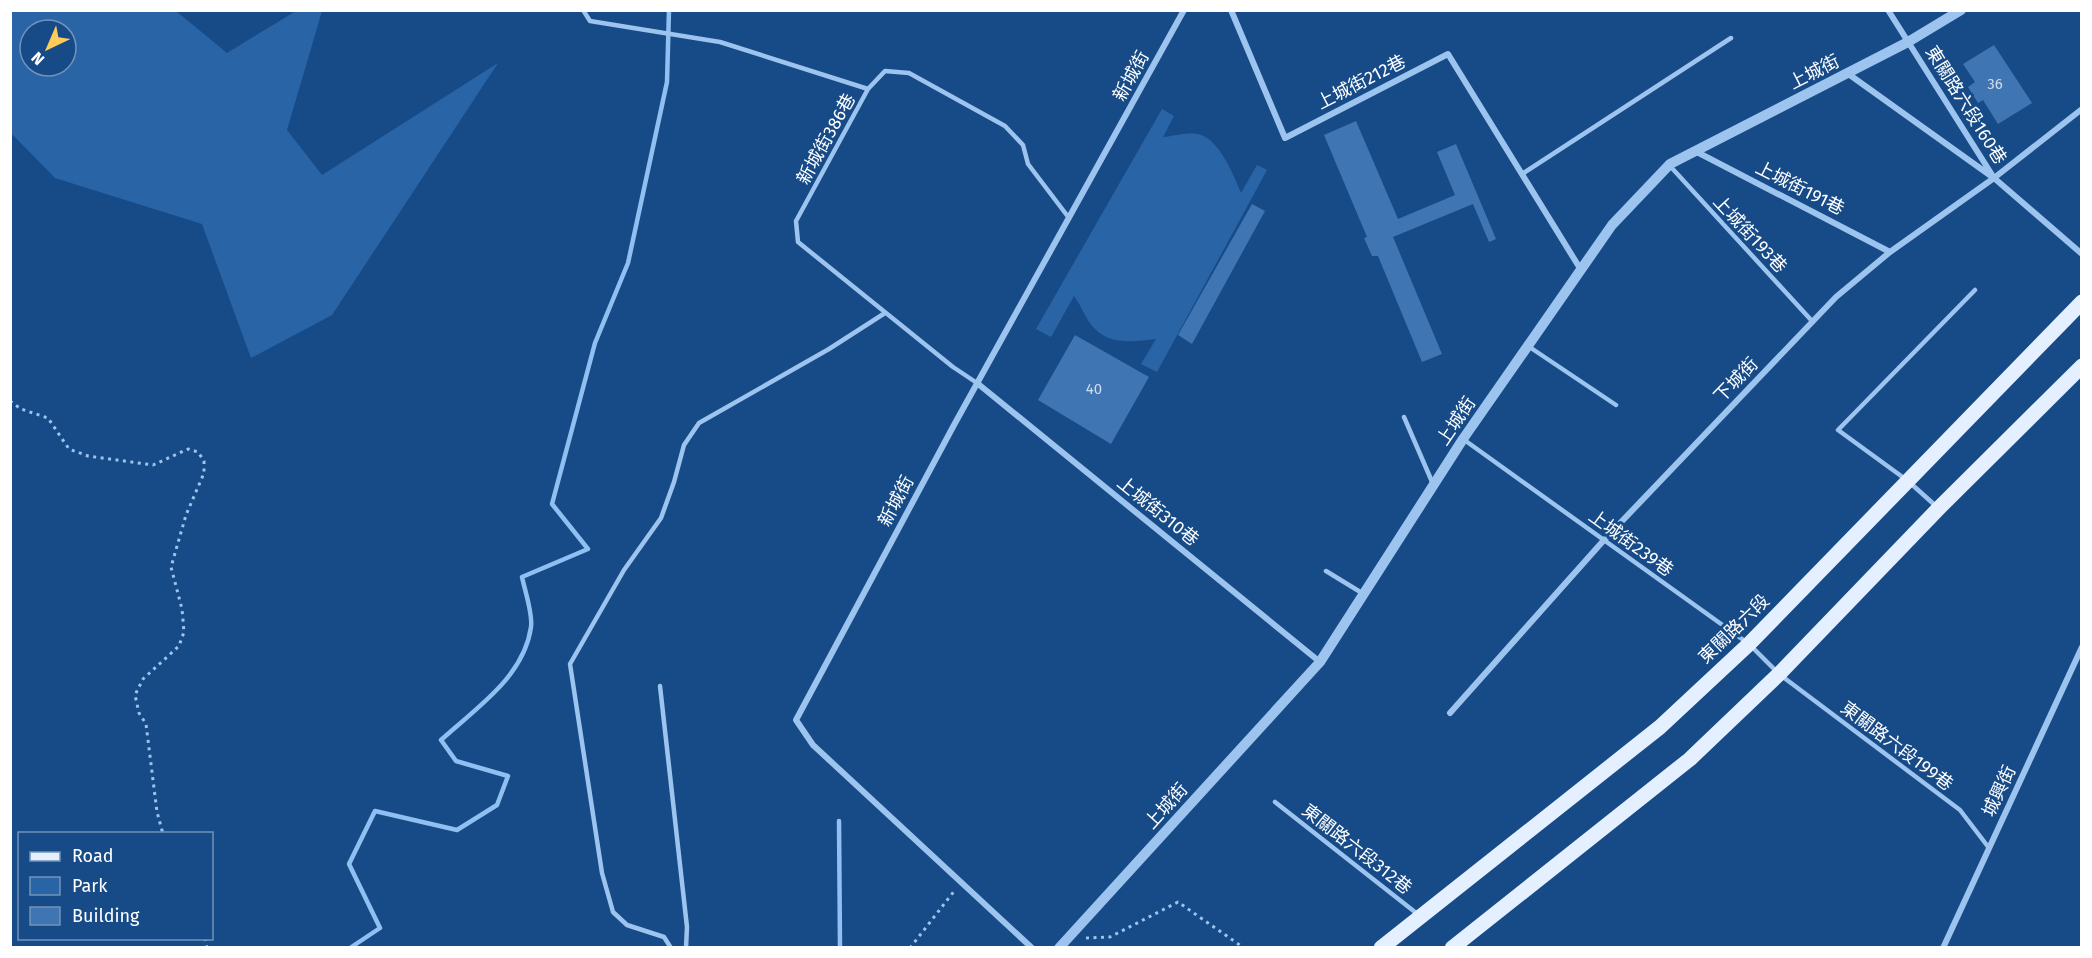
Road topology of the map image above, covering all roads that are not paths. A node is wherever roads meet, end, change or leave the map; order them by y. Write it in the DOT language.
graph roads {
  1 [pos="583,10"];
  2 [pos="1184,10"];
  3 [pos="1231,10"];
  4 [pos="1888,10"];
  5 [pos="1961,10"];
  6 [pos="1731,38"];
  7 [pos="1908,42"];
  8 [pos="1847,73"];
  9 [pos="868,89"];
  10 [pos="2082,109"];
  11 [pos="1695,151"];
  12 [pos="1670,164"];
  13 [pos="1522,174"];
  14 [pos="1994,178"];
  15 [pos="1069,218"];
  16 [pos="1890,252"];
  17 [pos="2082,254"];
  18 [pos="1581,270"];
  19 [pos="1976,290"];
  20 [pos="2082,302"];
  21 [pos="885,313"];
  22 [pos="1812,321"];
  23 [pos="1528,346"];
  24 [pos="2082,366"];
  25 [pos="977,383"];
  26 [pos="1616,405"];
  27 [pos="1404,417"];
  28 [pos="1463,439"];
  29 [pos="1908,481"];
  30 [pos="1434,486"];
  31 [pos="1939,508"];
  32 [pos="1604,540"];
  33 [pos="1326,571"];
  34 [pos="1364,594"];
  35 [pos="1749,644"];
  36 [pos="2082,647"];
  37 [pos="1320,662"];
  38 [pos="1779,674"];
  39 [pos="660,686"];
  40 [pos="1450,713"];
  41 [pos="1275,802"];
  42 [pos="1989,848"];
  43 [pos="1421,917"];
  44 [pos="671,948"];
  45 [pos="686,948"];
  46 [pos="1032,948"];
  47 [pos="1059,948"];
  48 [pos="1381,948"];
  49 [pos="1452,948"];
  50 [pos="1943,948"];
  1 -- 9 [label="lane"];
  2 -- 15 [label="street, 新城街"];
  3 -- 13 [label="street, 上城街212巷"];
  4 -- 7 [label="street, 東關路六段160巷"];
  5 -- 7 [label="street, 上城街"];
  6 -- 13 [label="lane"];
  7 -- 8 [label="street, 上城街"];
  7 -- 14 [label="street, 東關路六段160巷"];
  8 -- 11 [label="street, 上城街"];
  8 -- 14 [label="street"];
  9 -- 15 [label="lane, 新城街386巷"];
  9 -- 21 [label="lane, 新城街386巷"];
  10 -- 14 [label="street, 下城街"];
  11 -- 12 [label="street, 上城街"];
  11 -- 16 [label="street, 上城街191巷"];
  12 -- 18 [label="street, 上城街"];
  12 -- 22 [label="lane, 上城街193巷"];
  13 -- 18 [label="street, 上城街212巷"];
  14 -- 16 [label="street, 下城街"];
  14 -- 17 [label="street, 東關路六段160巷"];
  15 -- 25 [label="street, 新城街"];
  16 -- 22 [label="street, 下城街"];
  18 -- 23 [label="street, 上城街"];
  19 -- 29 [label="lane"];
  20 -- 29 [label="main road, 東關路六段"];
  21 -- 25 [label="lane, 新城街386巷"];
  21 -- 44 [label="lane"];
  22 -- 32 [label="street, 下城街"];
  23 -- 26 [label="lane"];
  23 -- 28 [label="street, 上城街"];
  24 -- 31 [label="main road"];
  25 -- 37 [label="street, 上城街310巷"];
  25 -- 46 [label="street, 新城街"];
  27 -- 30 [label="lane"];
  28 -- 30 [label="street, 上城街"];
  28 -- 32 [label="lane, 上城街239巷"];
  29 -- 31 [label="lane"];
  29 -- 35 [label="main road, 東關路六段"];
  30 -- 34 [label="street, 上城街"];
  31 -- 38 [label="main road"];
  32 -- 35 [label="lane, 上城街239巷"];
  32 -- 40 [label="street, 下城街"];
  33 -- 34 [label="lane"];
  34 -- 37 [label="street, 上城街"];
  35 -- 38 [label="lane, 上城街239巷"];
  35 -- 43 [label="main road, 東關路六段"];
  36 -- 42 [label="street, 城興街"];
  37 -- 47 [label="street, 上城街"];
  38 -- 42 [label="lane, 東關路六段199巷"];
  38 -- 49 [label="main road"];
  39 -- 45 [label="lane"];
  41 -- 43 [label="lane, 東關路六段312巷"];
  42 -- 50 [label="street, 城興街"];
  43 -- 48 [label="main road, 東關路六段"];
}
